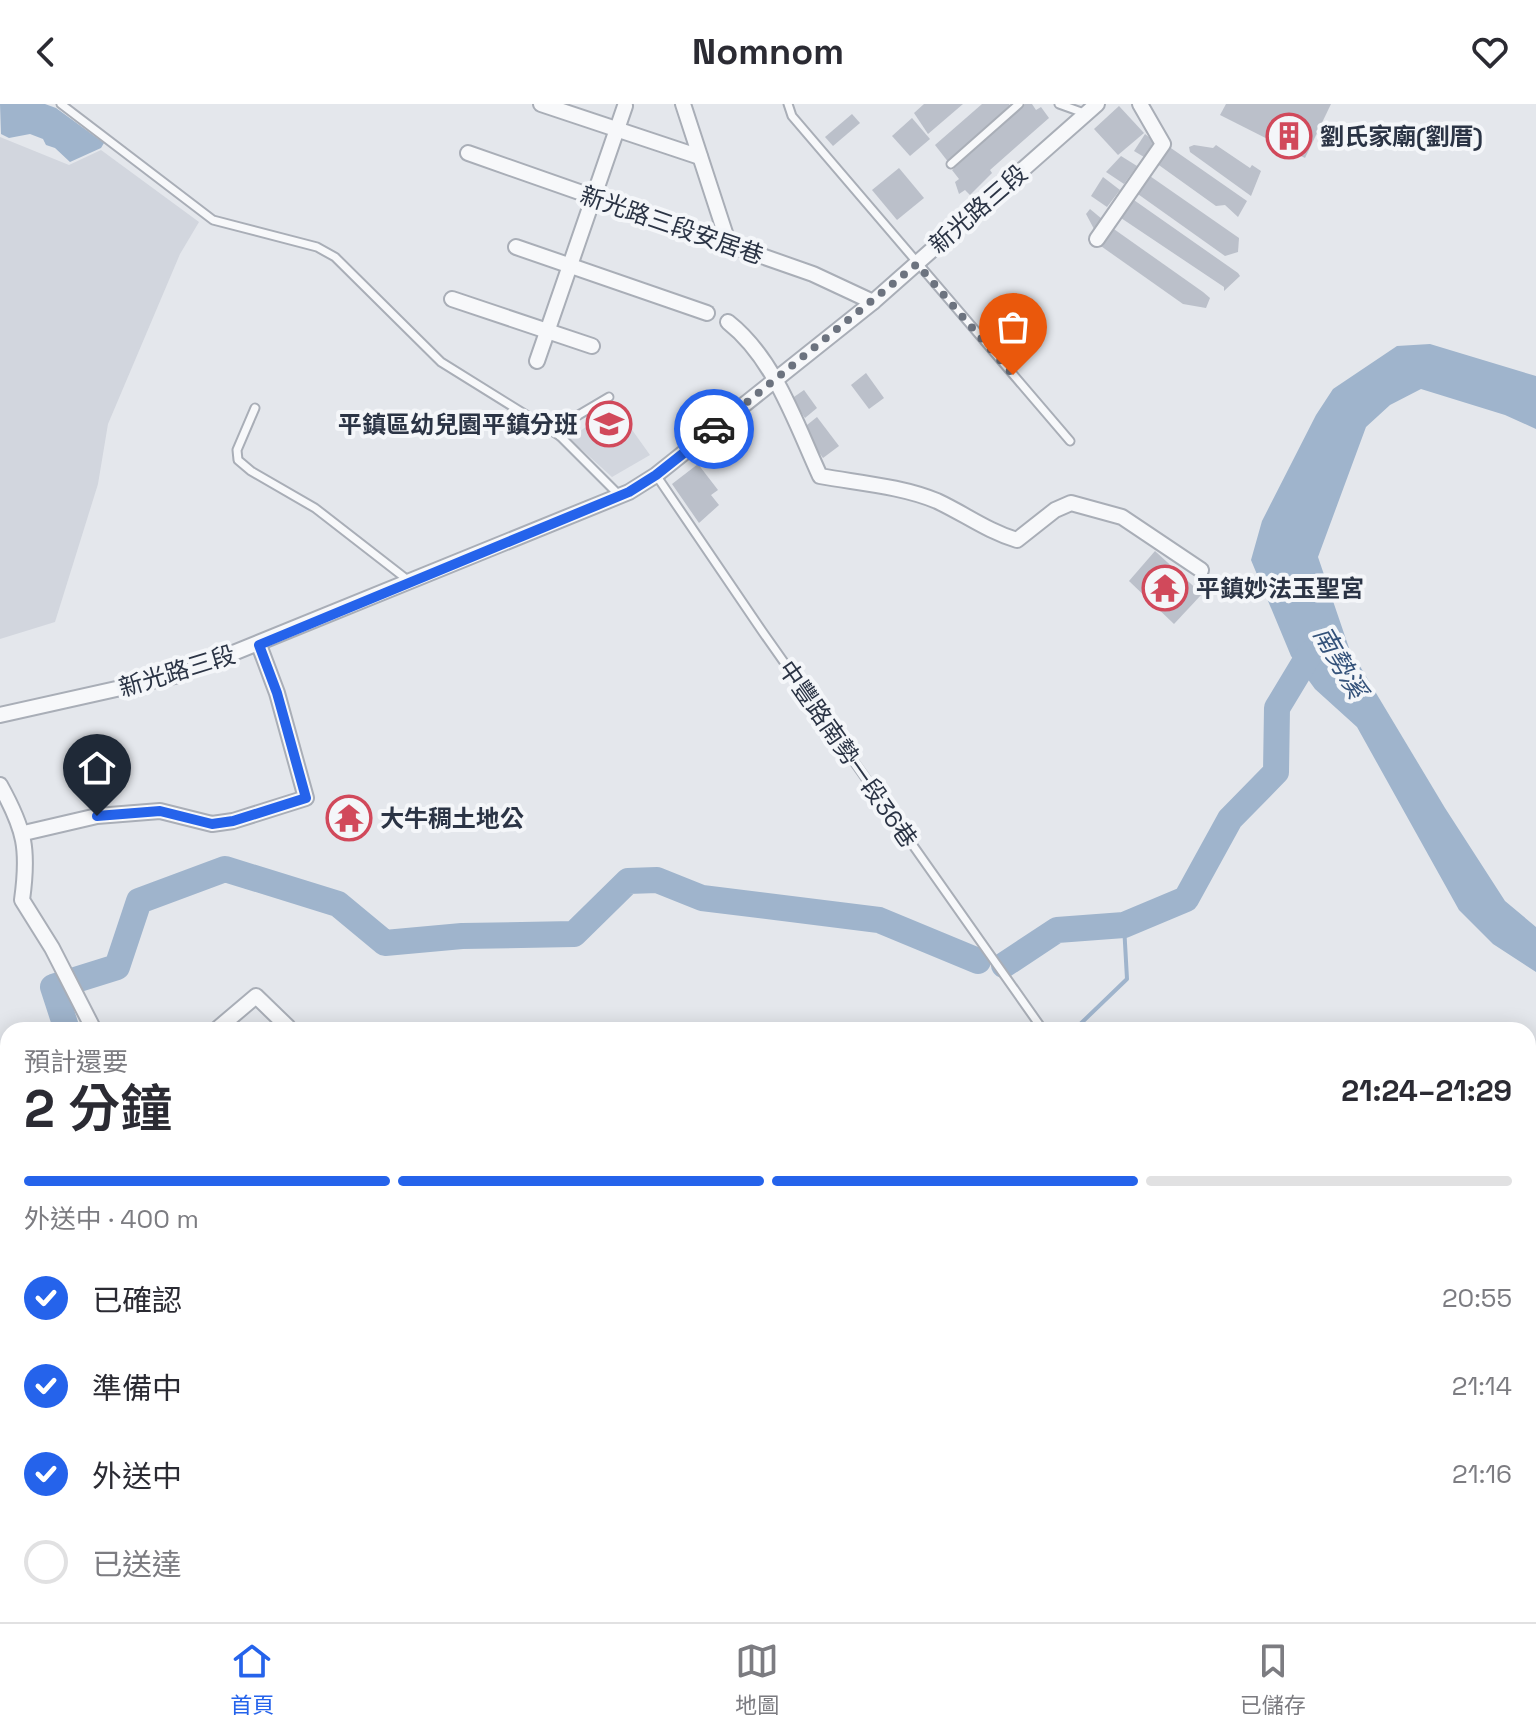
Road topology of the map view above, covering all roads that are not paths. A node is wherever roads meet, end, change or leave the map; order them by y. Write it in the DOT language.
graph roads {
  1 [pos="61,104"];
  2 [pos="541,104"];
  3 [pos="683,104"];
  4 [pos="788,104"];
  5 [pos="1019,104"];
  6 [pos="1059,104"];
  7 [pos="1140,104"];
  8 [pos="625,106"];
  9 [pos="1092,109"];
  10 [pos="617,131"];
  11 [pos="468,153"];
  12 [pos="700,157"];
  13 [pos="951,164"];
  14 [pos="595,199"];
  15 [pos="1097,239"];
  16 [pos="729,245"];
  17 [pos="516,247"];
  18 [pos="917,264"];
  19 [pos="571,266"];
  20 [pos="452,299"];
  21 [pos="873,302"];
  22 [pos="707,313"];
  23 [pos="728,322"];
  24 [pos="547,333"];
  25 [pos="592,346"];
  26 [pos="537,361"];
  27 [pos="776,380"];
  28 [pos="609,397"];
  29 [pos="255,408"];
  30 [pos="560,436"];
  31 [pos="1070,441"];
  32 [pos="656,475"];
  33 [pos="620,496"];
  34 [pos="1201,570"];
  35 [pos="409,582"];
  36 [pos="259,645"];
  37 [pos="0,715"];
  38 [pos="0,785"];
  39 [pos="24,833"];
  40 [pos="90,1022"];
  41 [pos="225,1022"];
  42 [pos="283,1022"];
  43 [pos="1037,1022"];
  1 -- 30 [label="lane"];
  2 -- 10 [label="street"];
  3 -- 12 [label="street"];
  4 -- 18 [label="lane"];
  5 -- 13 [label="lane"];
  6 -- 9 [label="lane"];
  7 -- 15 [label="street"];
  8 -- 10 [label="street"];
  9 -- 18 [label="street, 新光路三段"];
  10 -- 12 [label="street"];
  10 -- 14 [label="street"];
  11 -- 14 [label="street, 新光路三段安居巷"];
  12 -- 16 [label="street"];
  14 -- 16 [label="street, 新光路三段安居巷"];
  14 -- 19 [label="street"];
  16 -- 21 [label="street, 新光路三段安居巷"];
  17 -- 19 [label="street"];
  18 -- 21 [label="street, 新光路三段"];
  18 -- 31 [label="lane"];
  19 -- 22 [label="street"];
  19 -- 24 [label="street"];
  20 -- 24 [label="street"];
  21 -- 27 [label="street, 新光路三段"];
  23 -- 27 [label="street"];
  24 -- 25 [label="street"];
  24 -- 26 [label="street"];
  27 -- 32 [label="street, 新光路三段"];
  27 -- 34 [label="street"];
  28 -- 30 [label="lane"];
  29 -- 35 [label="lane"];
  30 -- 33 [label="lane"];
  32 -- 33 [label="street, 新光路三段"];
  32 -- 43 [label="lane, 中豐路南勢一段36巷"];
  33 -- 35 [label="street, 新光路三段"];
  35 -- 36 [label="street, 新光路三段"];
  36 -- 37 [label="street, 新光路三段"];
  36 -- 39 [label="street"];
  38 -- 39 [label="street"];
  39 -- 40 [label="street"];
  41 -- 42 [label="street"];
}
